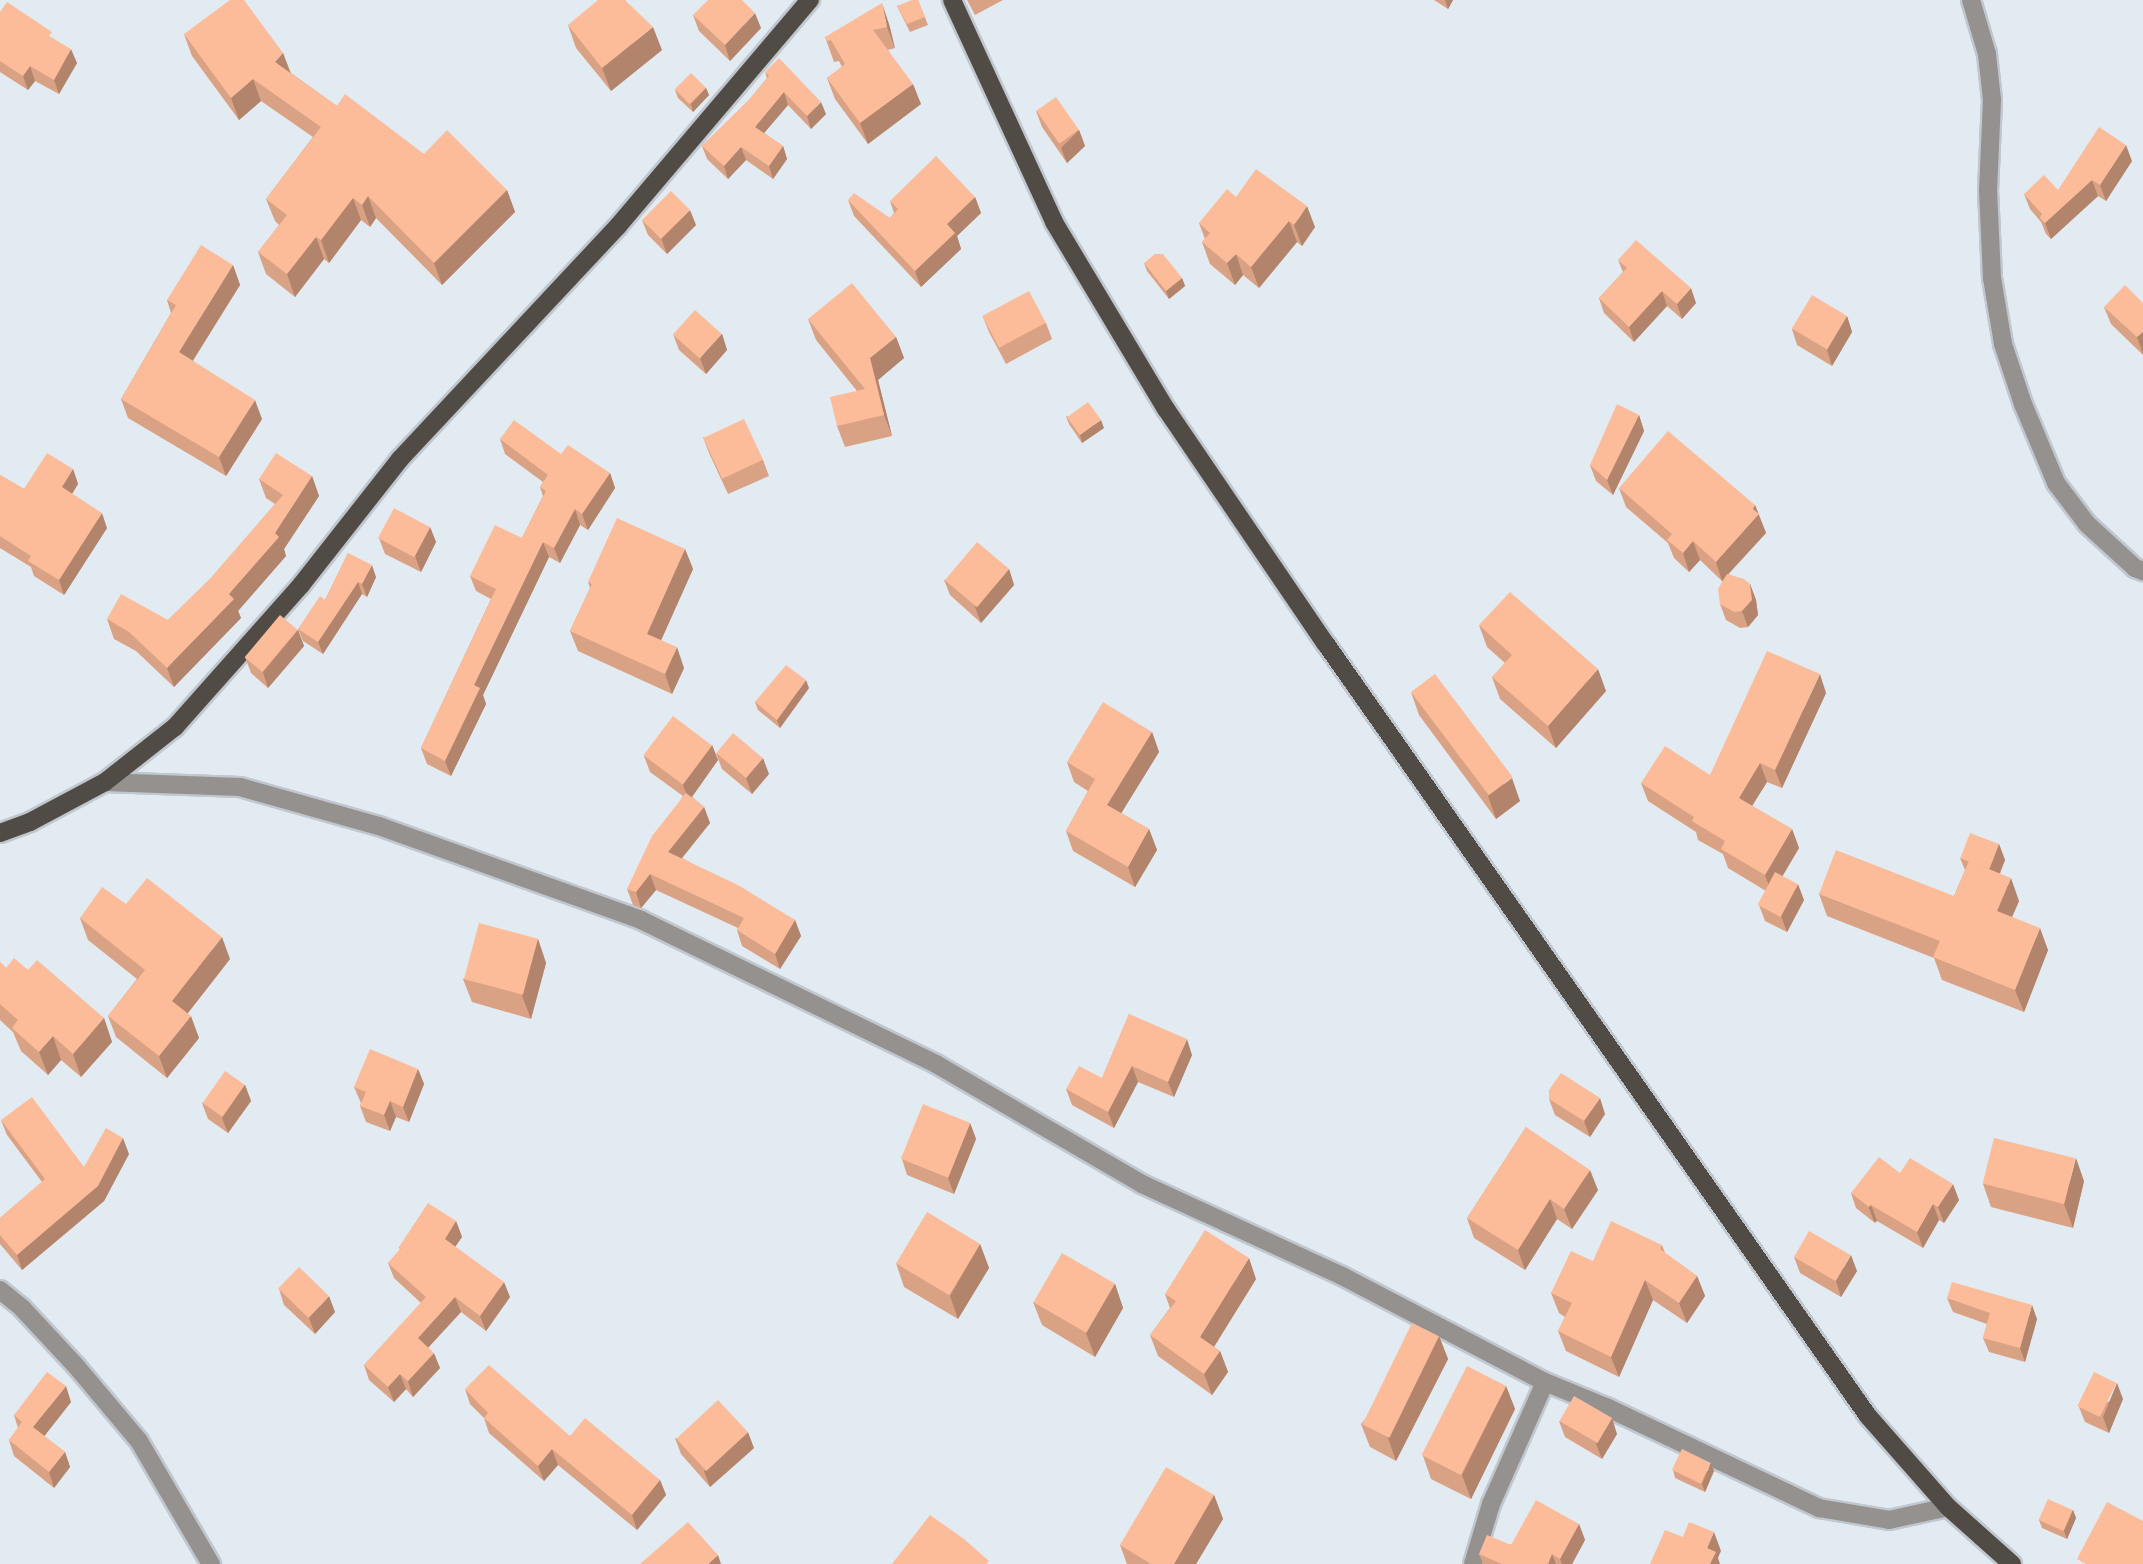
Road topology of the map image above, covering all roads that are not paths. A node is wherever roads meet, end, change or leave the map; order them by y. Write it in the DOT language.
graph roads {
  1 [pos="810,0"];
  2 [pos="952,0"];
  3 [pos="1971,0"];
  4 [pos="2143,571"];
  5 [pos="104,782"];
  6 [pos="0,833"];
  7 [pos="0,1290"];
  8 [pos="1545,1382"];
  9 [pos="1948,1507"];
  10 [pos="211,1564"];
  11 [pos="1473,1564"];
  12 [pos="2012,1564"];
  1 -- 5 [label="main road"];
  2 -- 9 [label="main road"];
  3 -- 4 [label="street"];
  5 -- 6 [label="main road"];
  5 -- 8 [label="street"];
  7 -- 10 [label="street"];
  8 -- 9 [label="street"];
  8 -- 11 [label="street"];
  9 -- 12 [label="main road"];
}
